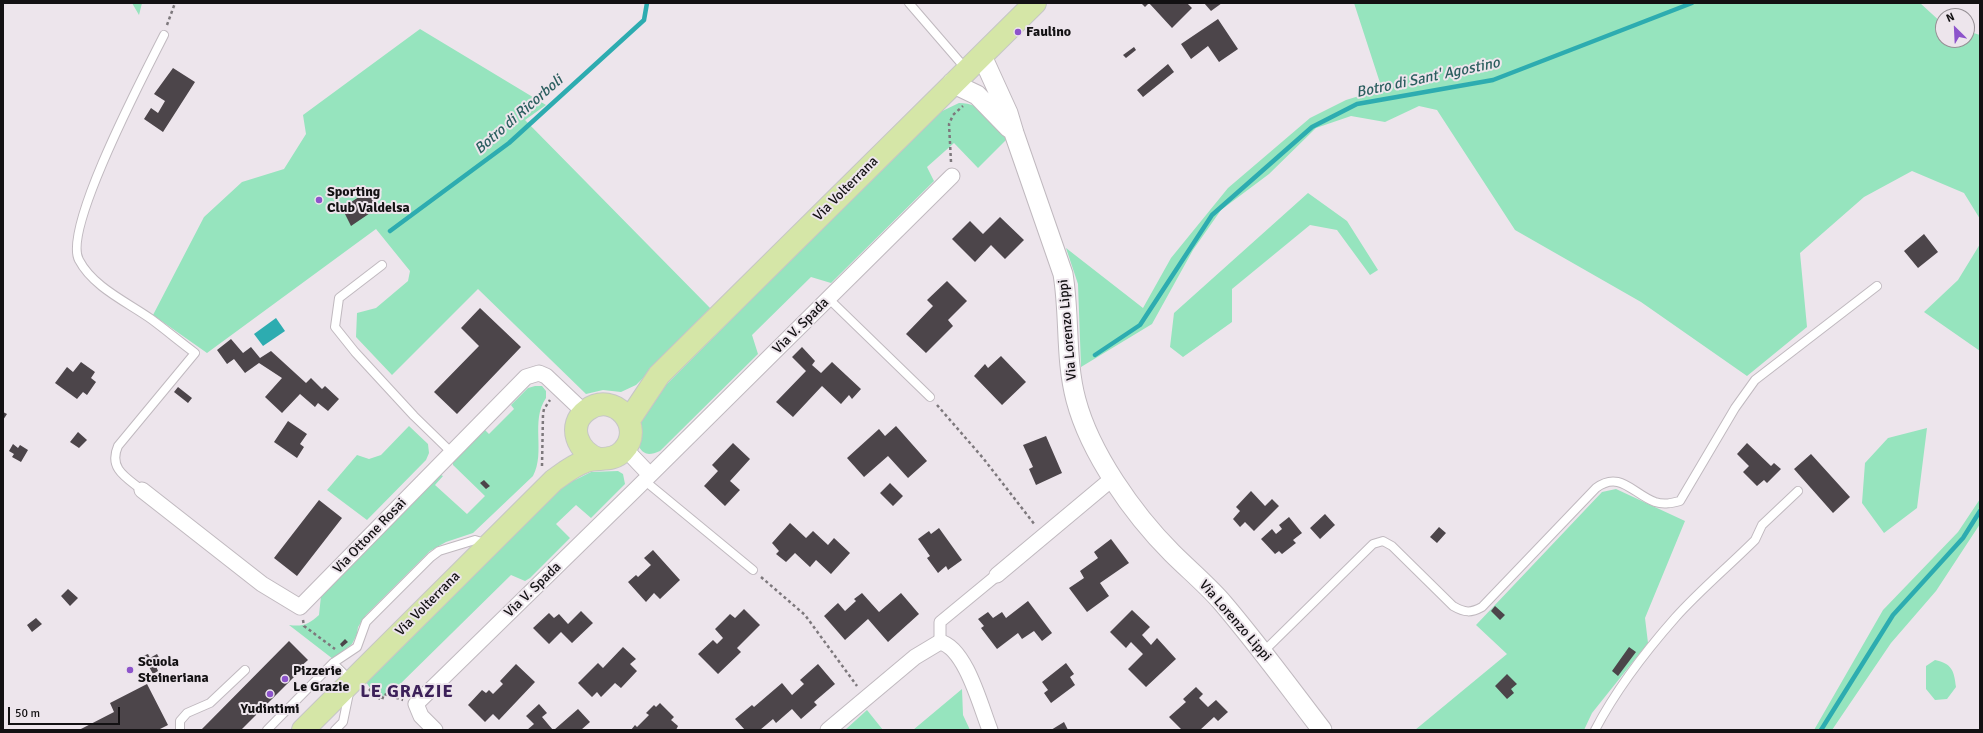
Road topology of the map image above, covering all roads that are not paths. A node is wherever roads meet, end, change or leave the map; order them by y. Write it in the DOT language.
graph roads {
  1 [pos="909,3"];
  2 [pos="1035,3"];
  3 [pos="164,35"];
  4 [pos="967,69"];
  5 [pos="1014,133"];
  6 [pos="952,176"];
  7 [pos="382,265"];
  8 [pos="1876,286"];
  9 [pos="829,299"];
  10 [pos="659,376"];
  11 [pos="930,398"];
  12 [pos="611,405"];
  13 [pos="584,412"];
  14 [pos="629,420"];
  15 [pos="578,444"];
  16 [pos="451,452"];
  17 [pos="623,452"];
  18 [pos="599,459"];
  19 [pos="547,476"];
  20 [pos="647,478"];
  21 [pos="1112,478"];
  22 [pos="142,490"];
  23 [pos="1798,491"];
  24 [pos="489,544"];
  25 [pos="753,570"];
  26 [pos="997,575"];
  27 [pos="940,642"];
  28 [pos="1263,652"];
  29 [pos="333,663"];
  30 [pos="245,670"];
  31 [pos="360,685"];
  32 [pos="180,730"];
  33 [pos="267,730"];
  34 [pos="303,730"];
  35 [pos="335,730"];
  36 [pos="435,730"];
  37 [pos="828,730"];
  38 [pos="990,730"];
  39 [pos="1322,730"];
  40 [pos="1595,730"];
  1 -- 4 [label="lane"];
  2 -- 4 [label="main road, Via Volterrana"];
  3 -- 22 [label="lane"];
  4 -- 5 [label="street, Via Lorenzo Lippi"];
  4 -- 5 [label="street, Via Lorenzo Lippi"];
  4 -- 10 [label="main road, Via Volterrana"];
  5 -- 21 [label="street, Via Lorenzo Lippi"];
  6 -- 9 [label="street, Via V. Spada"];
  7 -- 16 [label="lane"];
  8 -- 28 [label="lane"];
  9 -- 11 [label="lane"];
  9 -- 20 [label="street, Via V. Spada"];
  10 -- 12 [label="main road, Via Volterrana"];
  10 -- 14 [label="main road, Via Volterrana"];
  12 -- 13 [label="main road, Via Volterrana"];
  12 -- 14 [label="main road"];
  13 -- 15 [label="main road"];
  13 -- 16 [label="street, Via Ottone Rosai"];
  14 -- 17 [label="main road"];
  15 -- 18 [label="main road"];
  15 -- 19 [label="main road, Via Volterrana"];
  16 -- 22 [label="street, Via Ottone Rosai"];
  17 -- 18 [label="main road, Via Volterrana"];
  17 -- 20 [label="street"];
  18 -- 19 [label="main road, Via Volterrana"];
  19 -- 24 [label="main road, Via Volterrana"];
  20 -- 25 [label="lane"];
  20 -- 36 [label="street, Via V. Spada"];
  21 -- 26 [label="street"];
  21 -- 28 [label="street, Via Lorenzo Lippi"];
  23 -- 40 [label="lane"];
  24 -- 29 [label="lane"];
  24 -- 31 [label="main road, Via Volterrana"];
  26 -- 27 [label="street"];
  27 -- 37 [label="street"];
  27 -- 38 [label="street"];
  28 -- 39 [label="street, Via Lorenzo Lippi"];
  29 -- 31 [label="lane"];
  29 -- 33 [label="lane"];
  30 -- 32 [label="lane"];
  31 -- 34 [label="main road, Via Volterrana"];
  31 -- 35 [label="lane"];
}
